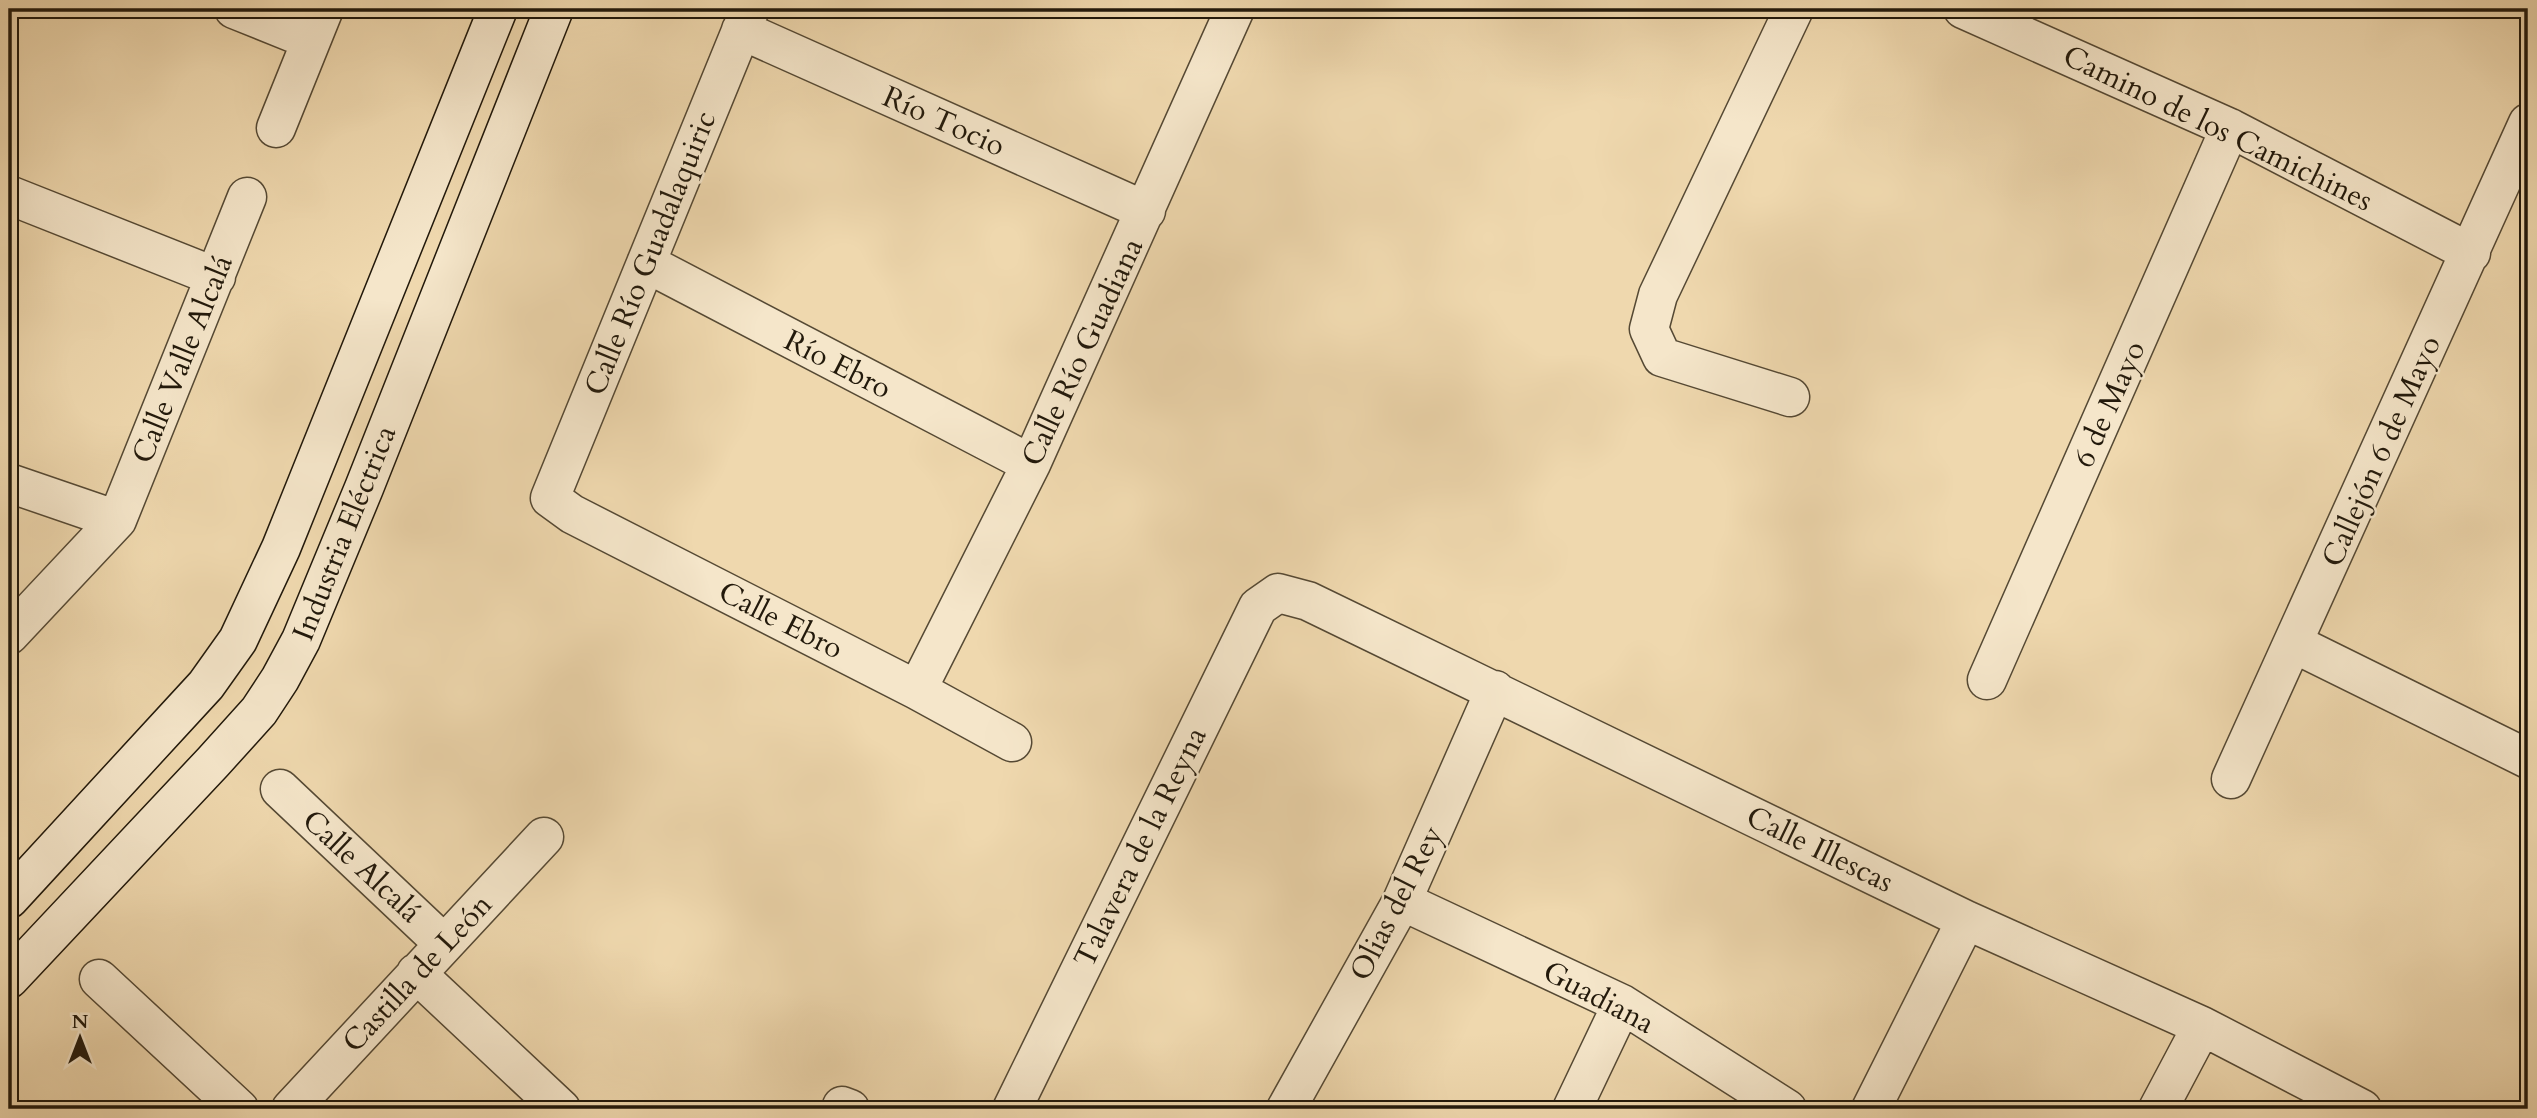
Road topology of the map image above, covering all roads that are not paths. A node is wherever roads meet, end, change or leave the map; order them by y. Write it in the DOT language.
graph roads {
  1 [pos="234,9"];
  2 [pos="498,9"];
  3 [pos="554,9"];
  4 [pos="1235,9"];
  5 [pos="1794,9"];
  6 [pos="1963,9"];
  7 [pos="746,19"];
  8 [pos="318,24"];
  9 [pos="2528,123"];
  10 [pos="276,128"];
  11 [pos="2230,128"];
  12 [pos="9,195"];
  13 [pos="247,197"];
  14 [pos="1146,212"];
  15 [pos="2471,253"];
  16 [pos="646,263"];
  17 [pos="216,277"];
  18 [pos="1790,397"];
  19 [pos="1031,464"];
  20 [pos="9,483"];
  21 [pos="550,498"];
  22 [pos="117,520"];
  23 [pos="1278,593"];
  24 [pos="9,635"];
  25 [pos="2294,643"];
  26 [pos="1987,680"];
  27 [pos="917,690"];
  28 [pos="1494,690"];
  29 [pos="1012,742"];
  30 [pos="2528,759"];
  31 [pos="2231,779"];
  32 [pos="280,789"];
  33 [pos="544,837"];
  34 [pos="9,899"];
  35 [pos="1402,901"];
  36 [pos="1966,920"];
  37 [pos="443,943"];
  38 [pos="416,973"];
  39 [pos="9,979"];
  40 [pos="99,979"];
  41 [pos="1622,1004"];
  42 [pos="2202,1026"];
  43 [pos="239,1109"];
  44 [pos="291,1109"];
  45 [pos="561,1109"];
  46 [pos="1012,1109"];
  47 [pos="1286,1109"];
  48 [pos="1572,1109"];
  49 [pos="1787,1109"];
  50 [pos="1871,1109"];
  51 [pos="2158,1109"];
  52 [pos="2362,1109"];
  1 -- 8 [label="street"];
  2 -- 34 [label="street, Industria Eléctrica"];
  3 -- 39 [label="street, Industria Eléctrica"];
  4 -- 14 [label="street, Calle Río Guadiana"];
  5 -- 18 [label="street"];
  6 -- 11 [label="street, Camino de los Camichines"];
  7 -- 14 [label="street, Río Tocio"];
  7 -- 16 [label="street, Calle Río Guadalaquiric"];
  8 -- 10 [label="street"];
  9 -- 15 [label="street, Callejón 6 de Mayo"];
  11 -- 15 [label="street, Camino de los Camichines"];
  11 -- 26 [label="street, 6 de Mayo"];
  12 -- 17 [label="street"];
  13 -- 17 [label="street, Calle Valle Alcalá"];
  14 -- 19 [label="street, Calle Río Guadiana"];
  15 -- 25 [label="street, Callejón 6 de Mayo"];
  16 -- 19 [label="street, Río Ebro"];
  16 -- 21 [label="street, Calle Río Guadalaquiric"];
  17 -- 22 [label="street, Calle Valle Alcalá"];
  19 -- 27 [label="street, Calle Río Guadiana"];
  20 -- 22 [label="street"];
  21 -- 27 [label="street, Calle Ebro"];
  22 -- 24 [label="street"];
  23 -- 28 [label="street, Calle Illescas"];
  23 -- 46 [label="street, Talavera de la Reyna"];
  25 -- 30 [label="street"];
  25 -- 31 [label="street, Callejón 6 de Mayo"];
  27 -- 29 [label="street, Calle Ebro"];
  28 -- 35 [label="street, Olias del Rey"];
  28 -- 36 [label="street, Calle Illescas"];
  32 -- 37 [label="street, Calle Alcalá"];
  33 -- 37 [label="street, Castilla de León"];
  35 -- 41 [label="street, Guadiana"];
  35 -- 47 [label="street, Olias del Rey"];
  36 -- 42 [label="street, Calle Illescas"];
  36 -- 50 [label="street"];
  37 -- 38 [label="street, Castilla de León"];
  38 -- 44 [label="street, Castilla de León"];
  38 -- 45 [label="street"];
  40 -- 43 [label="street"];
  41 -- 48 [label="street"];
  41 -- 49 [label="street, Guadiana"];
  42 -- 51 [label="street"];
  42 -- 52 [label="street, Calle Illescas"];
}
